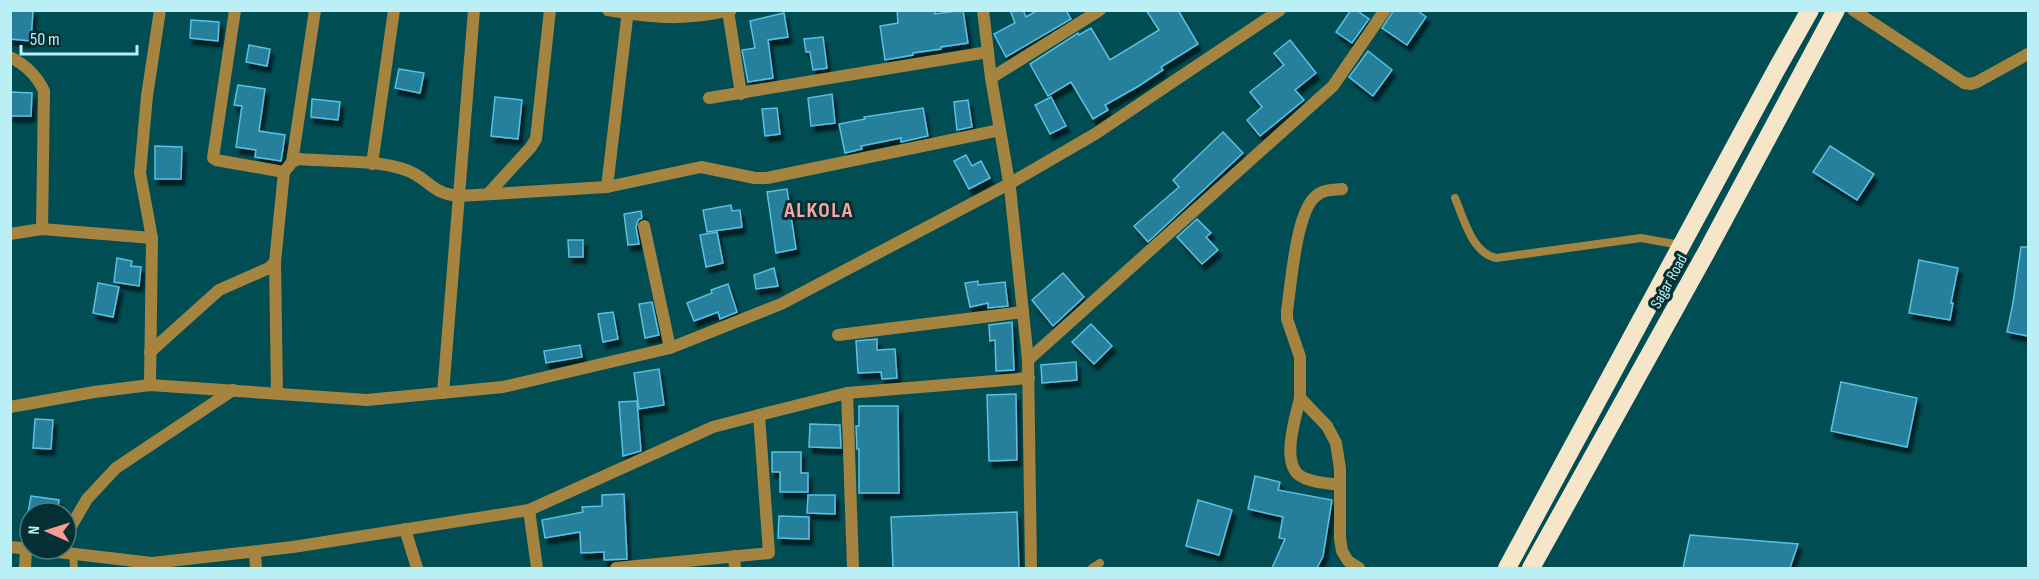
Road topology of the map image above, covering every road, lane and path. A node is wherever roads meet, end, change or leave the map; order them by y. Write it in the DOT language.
graph roads {
  1 [pos="160,10"];
  2 [pos="235,10"];
  3 [pos="315,10"];
  4 [pos="394,10"];
  5 [pos="474,10"];
  6 [pos="550,10"];
  7 [pos="608,10"];
  8 [pos="983,10"];
  9 [pos="1100,10"];
  10 [pos="1280,10"];
  11 [pos="1385,10"];
  12 [pos="1810,10"];
  13 [pos="1836,10"];
  14 [pos="730,11"];
  15 [pos="628,12"];
  16 [pos="1861,12"];
  17 [pos="988,52"];
  18 [pos="2028,54"];
  19 [pos="10,57"];
  20 [pos="991,78"];
  21 [pos="741,94"];
  22 [pos="709,98"];
  23 [pos="1000,130"];
  24 [pos="292,162"];
  25 [pos="372,164"];
  26 [pos="284,172"];
  27 [pos="1009,184"];
  28 [pos="607,187"];
  29 [pos="1342,189"];
  30 [pos="488,194"];
  31 [pos="459,196"];
  32 [pos="1455,198"];
  33 [pos="644,226"];
  34 [pos="42,228"];
  35 [pos="10,234"];
  36 [pos="152,238"];
  37 [pos="1682,246"];
  38 [pos="275,262"];
  39 [pos="1023,312"];
  40 [pos="838,335"];
  41 [pos="670,348"];
  42 [pos="150,352"];
  43 [pos="1028,360"];
  44 [pos="1029,378"];
  45 [pos="150,385"];
  46 [pos="233,390"];
  47 [pos="277,393"];
  48 [pos="442,393"];
  49 [pos="847,393"];
  50 [pos="1300,398"];
  51 [pos="10,407"];
  52 [pos="759,415"];
  53 [pos="1340,485"];
  54 [pos="529,510"];
  55 [pos="78,514"];
  56 [pos="405,529"];
  57 [pos="255,552"];
  58 [pos="78,555"];
  59 [pos="734,562"];
  60 [pos="1100,563"];
  61 [pos="152,566"];
  62 [pos="256,568"];
  63 [pos="417,568"];
  64 [pos="537,568"];
  65 [pos="616,568"];
  66 [pos="639,568"];
  67 [pos="853,568"];
  68 [pos="1031,568"];
  69 [pos="1092,568"];
  70 [pos="1359,568"];
  71 [pos="1507,568"];
  72 [pos="1530,568"];
  1 -- 36 [label="street"];
  2 -- 26 [label="street"];
  3 -- 24 [label="street"];
  4 -- 25 [label="street"];
  5 -- 31 [label="street"];
  6 -- 30 [label="street"];
  7 -- 15 [label="street"];
  8 -- 17 [label="street"];
  9 -- 20 [label="street"];
  10 -- 27 [label="street"];
  11 -- 43 [label="street"];
  12 -- 37 [label="highway, Sagar Road"];
  13 -- 72 [label="highway, Sagar Road"];
  14 -- 15 [label="street"];
  14 -- 21 [label="street"];
  15 -- 28 [label="street"];
  16 -- 18 [label="street"];
  17 -- 20 [label="street"];
  17 -- 21 [label="street"];
  19 -- 34 [label="street"];
  20 -- 23 [label="street"];
  21 -- 22 [label="street"];
  23 -- 27 [label="street"];
  23 -- 28 [label="street"];
  24 -- 25 [label="street"];
  24 -- 26 [label="street"];
  25 -- 31 [label="street"];
  26 -- 38 [label="street"];
  27 -- 39 [label="street"];
  27 -- 41 [label="street"];
  28 -- 30 [label="street"];
  29 -- 50 [label="street"];
  30 -- 31 [label="street"];
  31 -- 48 [label="street"];
  32 -- 37 [label="lane"];
  33 -- 41 [label="street"];
  34 -- 35 [label="street"];
  34 -- 36 [label="street"];
  36 -- 42 [label="street"];
  37 -- 71 [label="highway, Sagar Road"];
  38 -- 42 [label="street"];
  38 -- 47 [label="street"];
  39 -- 40 [label="street"];
  39 -- 43 [label="street"];
  41 -- 48 [label="street"];
  42 -- 45 [label="street"];
  43 -- 44 [label="street"];
  44 -- 49 [label="street"];
  44 -- 68 [label="street"];
  45 -- 46 [label="street"];
  45 -- 51 [label="street"];
  46 -- 47 [label="street"];
  46 -- 55 [label="street"];
  47 -- 48 [label="street"];
  49 -- 52 [label="street"];
  49 -- 67 [label="street"];
  50 -- 53 [label="street"];
  50 -- 53 [label="street"];
  52 -- 54 [label="street"];
  52 -- 59 [label="street"];
  53 -- 70 [label="street"];
  54 -- 56 [label="street"];
  54 -- 64 [label="street"];
  56 -- 57 [label="street"];
  56 -- 63 [label="street"];
  57 -- 61 [label="street"];
  57 -- 62 [label="street"];
  58 -- 61 [label="street"];
  59 -- 66 [label="street"];
  60 -- 69 [label="lane"];
  65 -- 66 [label="street"];
}
